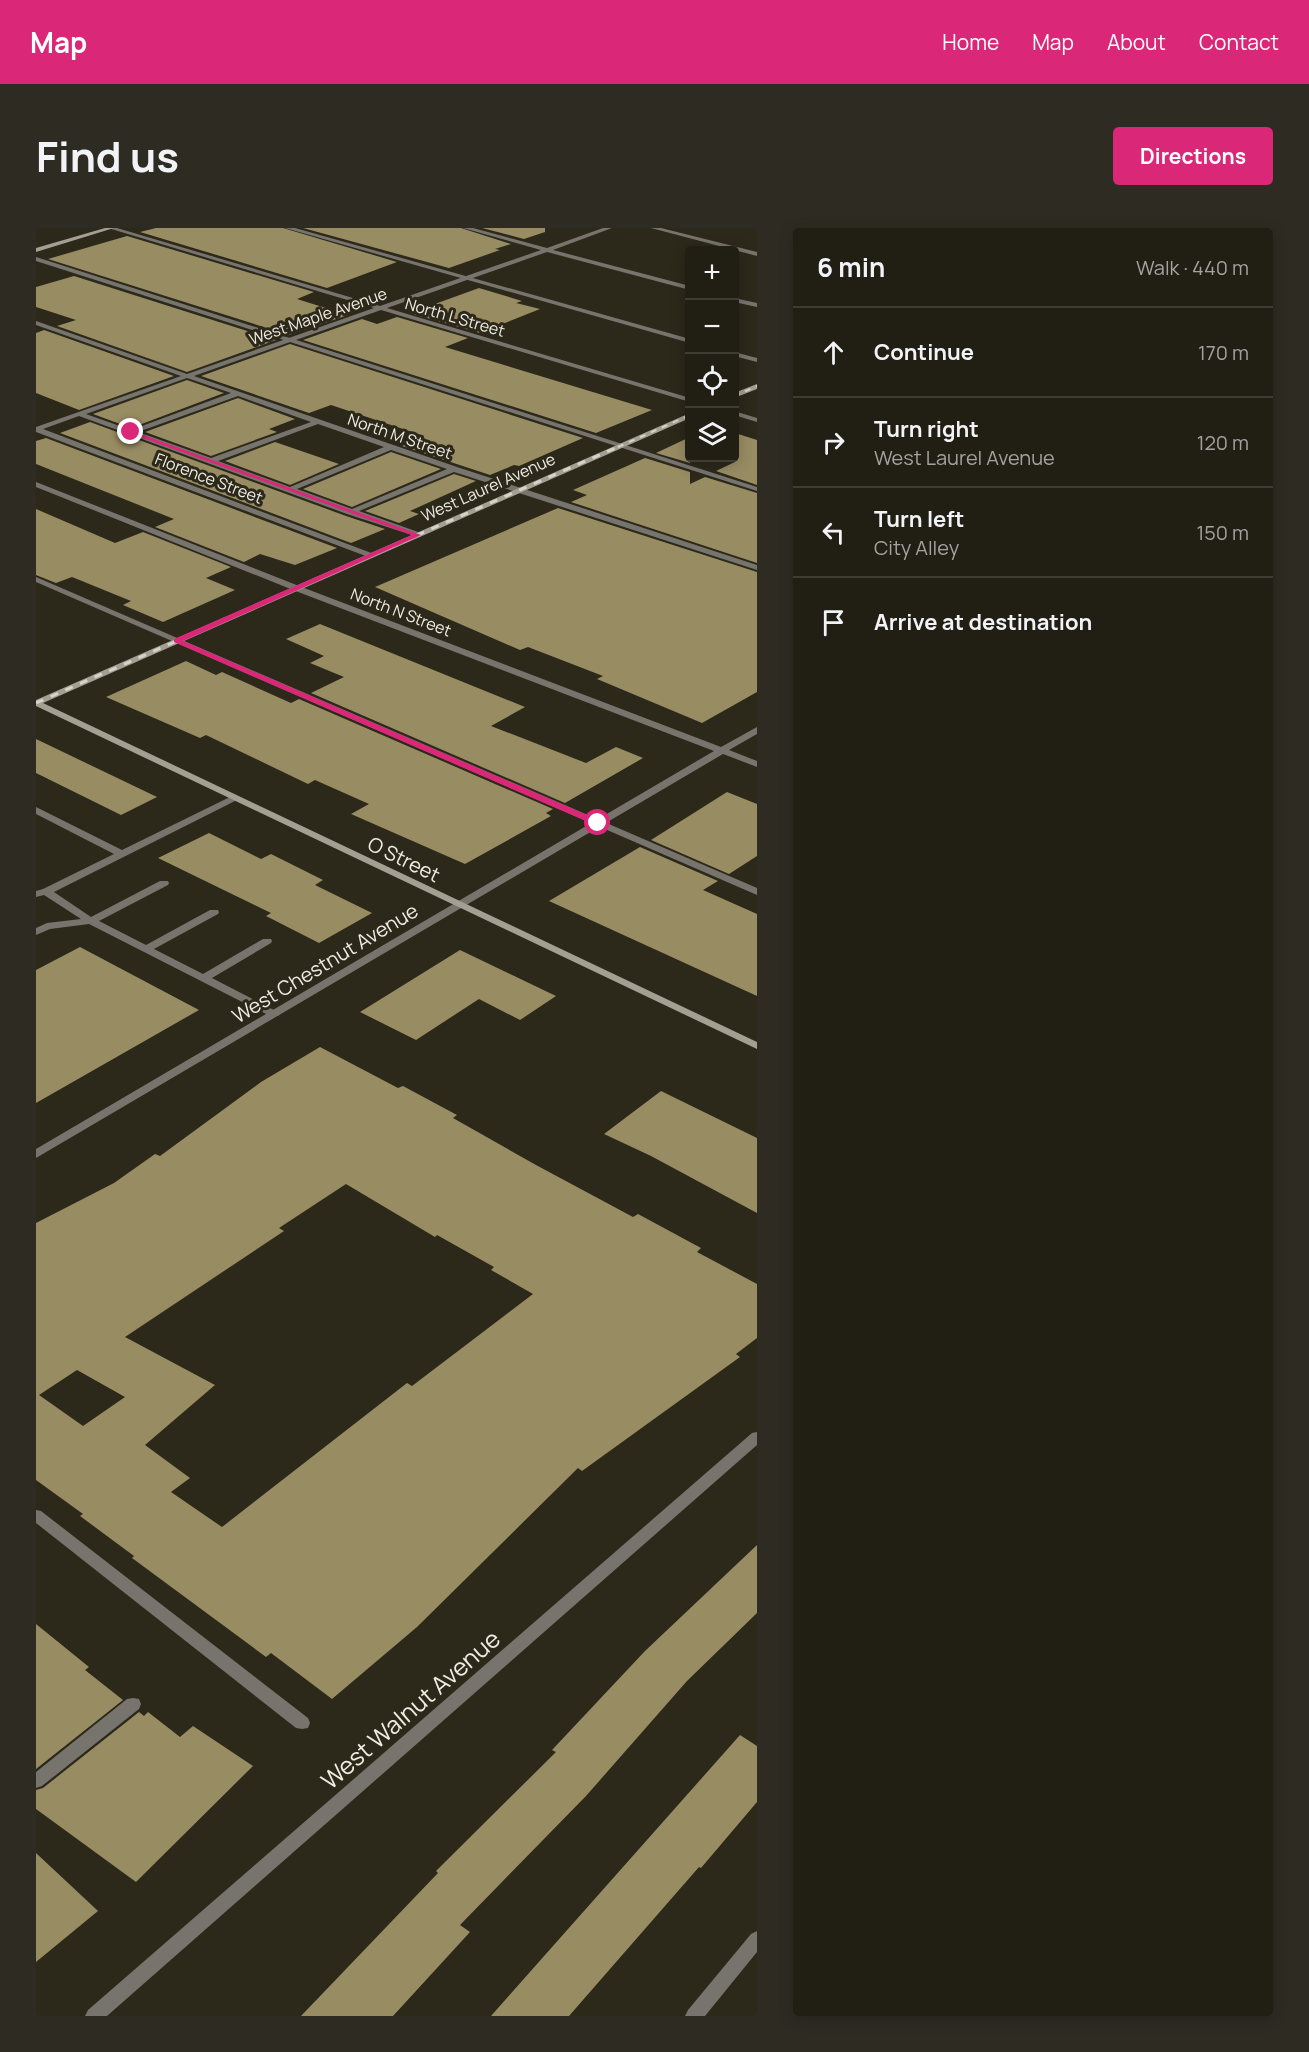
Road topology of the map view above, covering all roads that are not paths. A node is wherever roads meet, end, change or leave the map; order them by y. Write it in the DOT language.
graph roads {
  1 [pos="111,228"];
  2 [pos="288,228"];
  3 [pos="466,228"];
  4 [pos="609,228"];
  5 [pos="654,228"];
  6 [pos="36,250"];
  7 [pos="548,250"];
  8 [pos="757,254"];
  9 [pos="36,259"];
  10 [pos="465,279"];
  11 [pos="685,287"];
  12 [pos="739,301"];
  13 [pos="757,305"];
  14 [pos="378,309"];
  15 [pos="36,323"];
  16 [pos="289,340"];
  17 [pos="685,340"];
  18 [pos="739,355"];
  19 [pos="757,360"];
  20 [pos="186,377"];
  21 [pos="757,386"];
  22 [pos="236,394"];
  23 [pos="739,394"];
  24 [pos="685,399"];
  25 [pos="80,414"];
  26 [pos="739,414"];
  27 [pos="685,417"];
  28 [pos="757,420"];
  29 [pos="317,422"];
  30 [pos="36,429"];
  31 [pos="131,432"];
  32 [pos="620,446"];
  33 [pos="391,447"];
  34 [pos="211,461"];
  35 [pos="454,469"];
  36 [pos="36,484"];
  37 [pos="757,489"];
  38 [pos="289,490"];
  39 [pos="518,490"];
  40 [pos="350,512"];
  41 [pos="418,535"];
  42 [pos="371,556"];
  43 [pos="757,568"];
  44 [pos="36,579"];
  45 [pos="296,588"];
  46 [pos="177,641"];
  47 [pos="36,703"];
  48 [pos="757,730"];
  49 [pos="722,749"];
  50 [pos="757,764"];
  51 [pos="234,798"];
  52 [pos="36,810"];
  53 [pos="598,823"];
  54 [pos="122,854"];
  55 [pos="164,883"];
  56 [pos="757,892"];
  57 [pos="41,893"];
  58 [pos="459,905"];
  59 [pos="214,912"];
  60 [pos="91,921"];
  61 [pos="36,932"];
  62 [pos="267,941"];
  63 [pos="146,949"];
  64 [pos="204,978"];
  65 [pos="274,1014"];
  66 [pos="757,1046"];
  67 [pos="36,1154"];
  68 [pos="757,1437"];
  69 [pos="36,1515"];
  70 [pos="133,1704"];
  71 [pos="302,1723"];
  72 [pos="36,1781"];
  73 [pos="757,1939"];
  74 [pos="94,2016"];
  75 [pos="694,2016"];
  1 -- 6 [label="street"];
  1 -- 14 [label="street, North L Street"];
  2 -- 10 [label="street"];
  3 -- 7 [label="street"];
  4 -- 7 [label="street, West Maple Avenue"];
  5 -- 8 [label="street"];
  7 -- 10 [label="street, West Maple Avenue"];
  7 -- 11 [label="street"];
  9 -- 16 [label="street"];
  10 -- 14 [label="street, West Maple Avenue"];
  10 -- 17 [label="street"];
  12 -- 13 [label="street"];
  14 -- 16 [label="street, West Maple Avenue"];
  14 -- 24 [label="street, North L Street"];
  15 -- 20 [label="street, North M Street"];
  16 -- 20 [label="street, West Maple Avenue"];
  16 -- 32 [label="street"];
  18 -- 19 [label="street"];
  20 -- 22 [label="street, North M Street"];
  20 -- 25 [label="street, West Maple Avenue"];
  21 -- 23 [label="street"];
  22 -- 29 [label="street, North M Street"];
  22 -- 31 [label="street"];
  25 -- 30 [label="street, West Maple Avenue"];
  25 -- 31 [label="street"];
  26 -- 28 [label="street"];
  27 -- 32 [label="street, West Laurel Avenue"];
  29 -- 33 [label="street, North M Street"];
  29 -- 34 [label="street"];
  30 -- 42 [label="street, Florence Street"];
  31 -- 34 [label="street"];
  32 -- 37 [label="street"];
  32 -- 39 [label="street, West Laurel Avenue"];
  33 -- 35 [label="street, North M Street"];
  33 -- 38 [label="street"];
  34 -- 38 [label="street"];
  35 -- 39 [label="street, North M Street"];
  35 -- 40 [label="street"];
  36 -- 45 [label="street, North N Street"];
  38 -- 40 [label="street"];
  39 -- 41 [label="street, West Laurel Avenue"];
  39 -- 43 [label="street, North M Street"];
  40 -- 41 [label="street"];
  41 -- 42 [label="street, West Laurel Avenue"];
  42 -- 45 [label="street, West Laurel Avenue"];
  44 -- 46 [label="street"];
  45 -- 46 [label="street, West Laurel Avenue"];
  45 -- 49 [label="street, North N Street"];
  46 -- 47 [label="street, West Laurel Avenue"];
  46 -- 53 [label="street"];
  47 -- 51 [label="street, O Street"];
  48 -- 49 [label="street, West Chestnut Avenue"];
  49 -- 50 [label="street, North N Street"];
  49 -- 53 [label="street, West Chestnut Avenue"];
  51 -- 54 [label="street"];
  51 -- 58 [label="street, O Street"];
  52 -- 54 [label="street"];
  53 -- 56 [label="street"];
  53 -- 58 [label="street, West Chestnut Avenue"];
  54 -- 57 [label="street"];
  55 -- 60 [label="street"];
  57 -- 60 [label="street"];
  58 -- 65 [label="street, West Chestnut Avenue"];
  58 -- 66 [label="street, O Street"];
  59 -- 63 [label="street"];
  60 -- 61 [label="street"];
  60 -- 63 [label="street"];
  62 -- 64 [label="street"];
  63 -- 64 [label="street"];
  64 -- 65 [label="street"];
  65 -- 67 [label="street, West Chestnut Avenue"];
  68 -- 74 [label="street, West Walnut Avenue"];
  69 -- 71 [label="street"];
  70 -- 72 [label="street"];
  73 -- 75 [label="street"];
}
